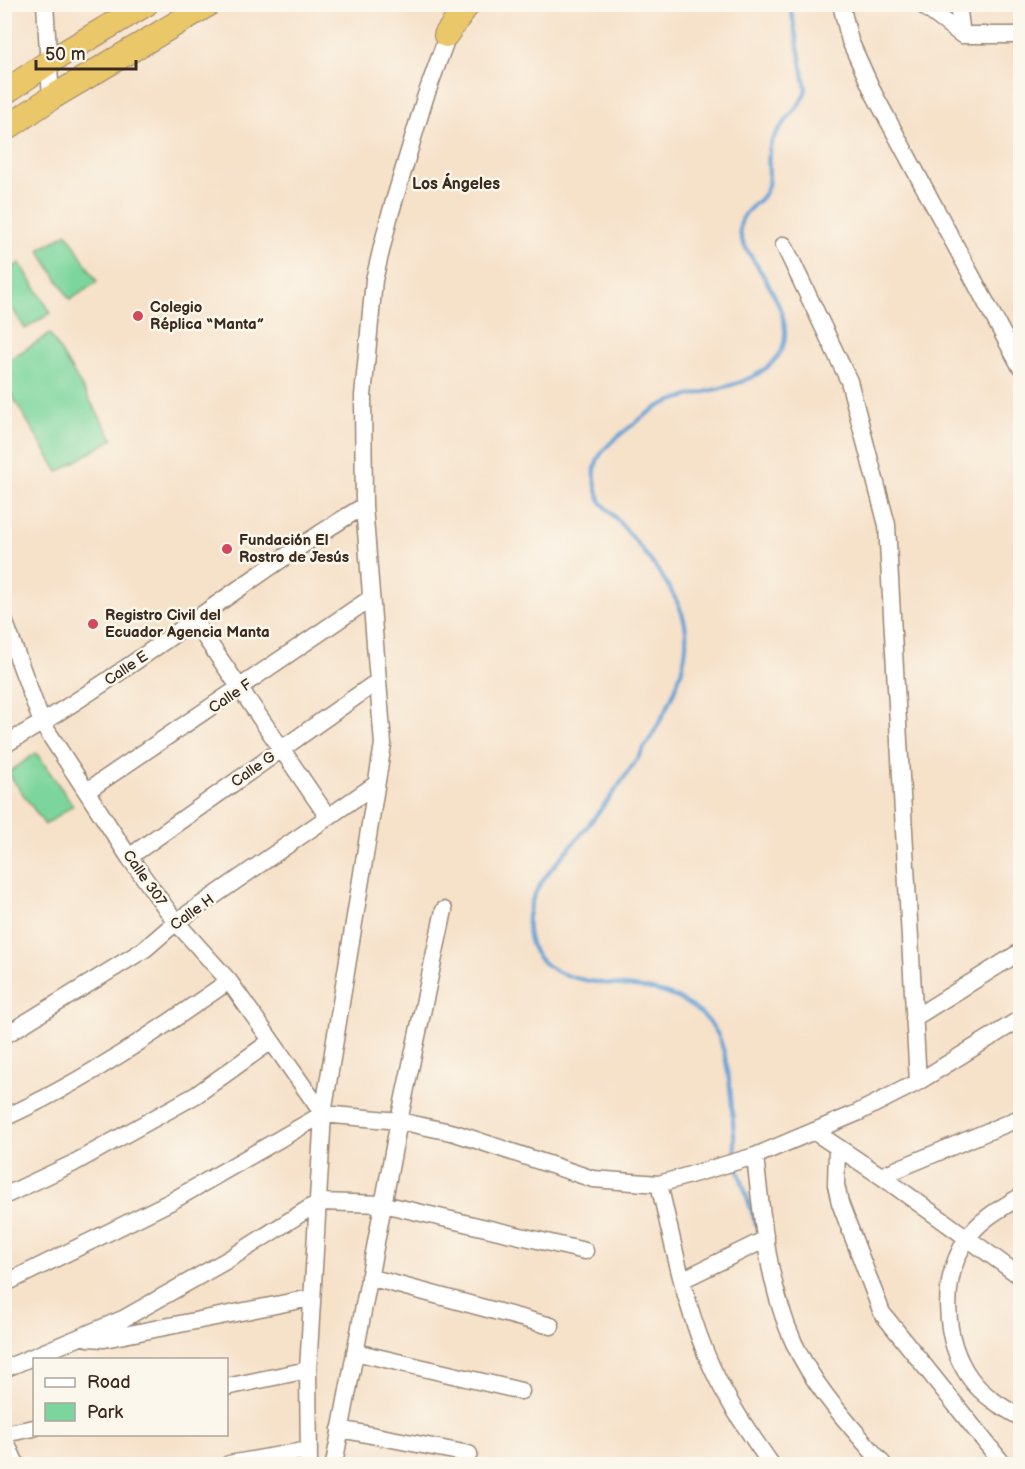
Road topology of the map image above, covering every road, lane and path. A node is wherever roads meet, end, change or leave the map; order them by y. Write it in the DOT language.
graph roads {
  1 [pos="45,4"];
  2 [pos="146,4"];
  3 [pos="209,4"];
  4 [pos="444,4"];
  5 [pos="461,4"];
  6 [pos="468,4"];
  7 [pos="841,4"];
  8 [pos="921,4"];
  9 [pos="958,4"];
  10 [pos="446,34"];
  11 [pos="962,35"];
  12 [pos="1020,35"];
  13 [pos="49,62"];
  14 [pos="4,93"];
  15 [pos="51,98"];
  16 [pos="4,130"];
  17 [pos="784,245"];
  18 [pos="1020,366"];
  19 [pos="364,506"];
  20 [pos="371,598"];
  21 [pos="4,620"];
  22 [pos="194,621"];
  23 [pos="378,681"];
  24 [pos="240,689"];
  25 [pos="42,723"];
  26 [pos="4,745"];
  27 [pos="281,749"];
  28 [pos="376,784"];
  29 [pos="87,791"];
  30 [pos="328,817"];
  31 [pos="129,856"];
  32 [pos="444,910"];
  33 [pos="176,921"];
  34 [pos="1020,952"];
  35 [pos="229,981"];
  36 [pos="914,1018"];
  37 [pos="1020,1019"];
  38 [pos="4,1036"];
  39 [pos="271,1041"];
  40 [pos="918,1082"];
  41 [pos="323,1114"];
  42 [pos="4,1118"];
  43 [pos="1020,1118"];
  44 [pos="399,1121"];
  45 [pos="814,1132"];
  46 [pos="837,1149"];
  47 [pos="755,1156"];
  48 [pos="881,1176"];
  49 [pos="659,1184"];
  50 [pos="4,1196"];
  51 [pos="1020,1197"];
  52 [pos="319,1202"];
  53 [pos="383,1204"];
  54 [pos="766,1239"];
  55 [pos="966,1239"];
  56 [pos="585,1251"];
  57 [pos="1020,1276"];
  58 [pos="369,1277"];
  59 [pos="681,1280"];
  60 [pos="4,1284"];
  61 [pos="311,1299"];
  62 [pos="551,1326"];
  63 [pos="82,1338"];
  64 [pos="355,1352"];
  65 [pos="33,1358"];
  66 [pos="33,1358"];
  67 [pos="4,1370"];
  68 [pos="308,1370"];
  69 [pos="228,1387"];
  70 [pos="522,1391"];
  71 [pos="1020,1417"];
  72 [pos="33,1428"];
  73 [pos="340,1429"];
  74 [pos="4,1436"];
  75 [pos="469,1454"];
  76 [pos="309,1457"];
  77 [pos="16,1464"];
  78 [pos="229,1464"];
  79 [pos="334,1464"];
  80 [pos="771,1464"];
  81 [pos="883,1464"];
  82 [pos="1003,1464"];
  1 -- 13 [label="street"];
  2 -- 13 [label="highway"];
  3 -- 15 [label="highway"];
  4 -- 10 [label="highway"];
  5 -- 10 [label="street"];
  6 -- 10 [label="highway"];
  7 -- 18 [label="street"];
  8 -- 11 [label="street"];
  9 -- 11 [label="street"];
  10 -- 19 [label="street"];
  11 -- 12 [label="street"];
  13 -- 14 [label="highway"];
  13 -- 15 [label="street"];
  15 -- 16 [label="highway"];
  17 -- 36 [label="street"];
  19 -- 20 [label="street"];
  19 -- 22 [label="street, Calle E"];
  20 -- 23 [label="street"];
  20 -- 24 [label="street, Calle F"];
  21 -- 25 [label="street, Calle 307"];
  22 -- 24 [label="street"];
  22 -- 25 [label="street, Calle E"];
  23 -- 27 [label="street, Calle G"];
  23 -- 28 [label="street"];
  24 -- 27 [label="street"];
  24 -- 29 [label="street, Calle F"];
  25 -- 26 [label="street, Calle E"];
  25 -- 29 [label="street, Calle 307"];
  27 -- 30 [label="street"];
  27 -- 31 [label="street, Calle G"];
  28 -- 30 [label="street, Calle H"];
  28 -- 41 [label="street"];
  29 -- 31 [label="street, Calle 307"];
  30 -- 33 [label="street, Calle H"];
  31 -- 33 [label="street, Calle 307"];
  32 -- 44 [label="street"];
  33 -- 35 [label="street, Calle 307"];
  33 -- 38 [label="street, Calle H"];
  34 -- 36 [label="street"];
  35 -- 39 [label="street, Calle 307"];
  35 -- 42 [label="street"];
  36 -- 40 [label="street"];
  37 -- 40 [label="street"];
  39 -- 41 [label="street, Calle 307"];
  39 -- 50 [label="street"];
  40 -- 45 [label="street"];
  41 -- 44 [label="street"];
  41 -- 52 [label="street"];
  41 -- 60 [label="street"];
  43 -- 48 [label="street"];
  44 -- 49 [label="street"];
  44 -- 53 [label="street"];
  45 -- 46 [label="street"];
  45 -- 47 [label="street"];
  46 -- 48 [label="street"];
  46 -- 82 [label="street"];
  47 -- 49 [label="street"];
  47 -- 54 [label="street"];
  48 -- 55 [label="street"];
  49 -- 59 [label="street"];
  51 -- 55 [label="street"];
  52 -- 53 [label="street"];
  52 -- 61 [label="street"];
  52 -- 63 [label="street"];
  53 -- 56 [label="street"];
  53 -- 58 [label="street"];
  54 -- 59 [label="street"];
  54 -- 81 [label="street"];
  55 -- 57 [label="street"];
  55 -- 71 [label="street"];
  58 -- 62 [label="street"];
  58 -- 64 [label="street"];
  59 -- 80 [label="street"];
  61 -- 63 [label="street"];
  61 -- 68 [label="street"];
  63 -- 66 [label="street"];
  64 -- 70 [label="street"];
  64 -- 73 [label="street"];
  65 -- 67 [label="street"];
  68 -- 69 [label="street"];
  68 -- 76 [label="street"];
  72 -- 74 [label="street"];
  73 -- 75 [label="street"];
  73 -- 79 [label="street"];
  74 -- 77 [label="street"];
  76 -- 78 [label="street"];
}
